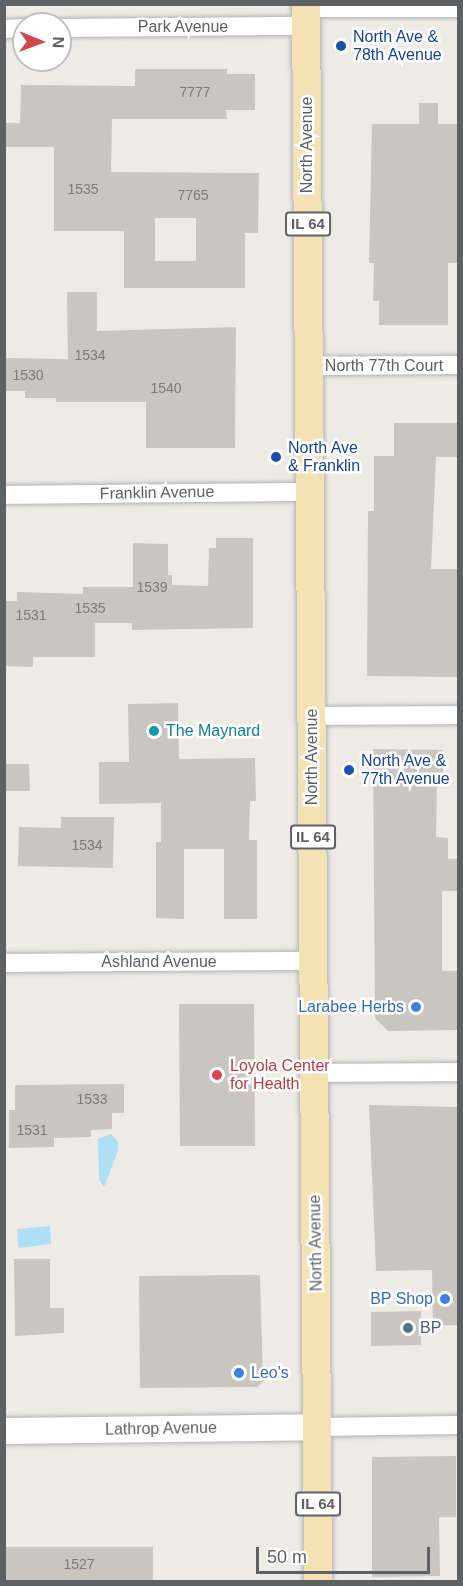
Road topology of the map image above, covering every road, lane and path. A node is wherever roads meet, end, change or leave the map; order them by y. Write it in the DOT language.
graph roads {
  1 [pos="459,8"];
  2 [pos="306,13"];
  3 [pos="72,27"];
  4 [pos="459,365"];
  5 [pos="309,366"];
  6 [pos="310,492"];
  7 [pos="4,495"];
  8 [pos="459,715"];
  9 [pos="312,716"];
  10 [pos="314,961"];
  11 [pos="4,963"];
  12 [pos="459,1072"];
  13 [pos="314,1073"];
  14 [pos="459,1425"];
  15 [pos="318,1427"];
  16 [pos="4,1431"];
  17 [pos="318,1581"];
  1 -- 2 [label="street, Park Avenue"];
  2 -- 3 [label="street, Park Avenue"];
  2 -- 5 [label="main road, North Avenue / IL 64"];
  4 -- 5 [label="street, North 77th Court"];
  5 -- 6 [label="main road, North Avenue / IL 64"];
  6 -- 7 [label="street, Franklin Avenue"];
  6 -- 9 [label="main road, North Avenue / IL 64"];
  8 -- 9 [label="street"];
  9 -- 10 [label="main road, North Avenue / IL 64"];
  10 -- 11 [label="street, Ashland Avenue"];
  10 -- 13 [label="main road, North Avenue / IL 64"];
  12 -- 13 [label="street"];
  13 -- 15 [label="main road, North Avenue / IL 64"];
  14 -- 15 [label="street"];
  15 -- 16 [label="street, Lathrop Avenue"];
  15 -- 17 [label="main road, North Avenue / IL 64"];
}
